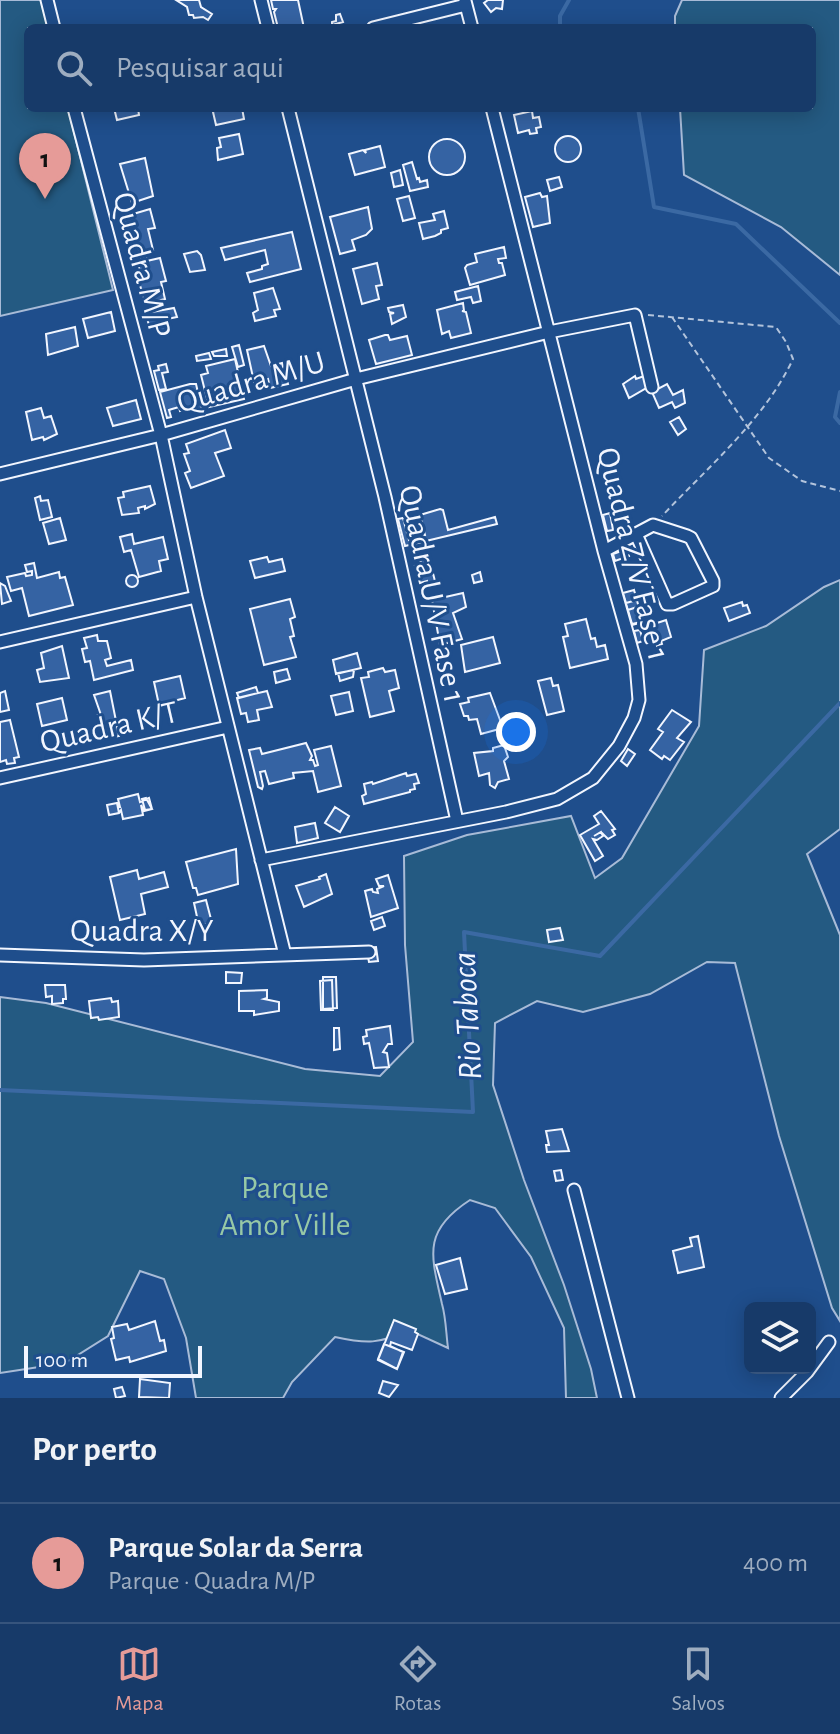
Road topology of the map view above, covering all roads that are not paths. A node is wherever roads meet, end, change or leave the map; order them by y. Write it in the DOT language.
graph roads {
  1 [pos="47,0"];
  2 [pos="261,0"];
  3 [pos="465,2"];
  4 [pos="53,24"];
  5 [pos="267,24"];
  6 [pos="387,24"];
  7 [pos="471,24"];
  8 [pos="75,112"];
  9 [pos="289,112"];
  10 [pos="493,112"];
  11 [pos="549,332"];
  12 [pos="356,379"];
  13 [pos="652,387"];
  14 [pos="161,435"];
  15 [pos="0,474"];
  16 [pos="636,534"];
  17 [pos="604,551"];
  18 [pos="196,597"];
  19 [pos="0,642"];
  20 [pos="228,727"];
  21 [pos="0,778"];
  22 [pos="457,821"];
  23 [pos="261,860"];
  24 [pos="369,952"];
  25 [pos="0,955"];
  26 [pos="285,955"];
  27 [pos="574,1190"];
  28 [pos="829,1342"];
  29 [pos="628,1398"];
  30 [pos="781,1398"];
  1 -- 4 [label="street"];
  2 -- 5 [label="street"];
  3 -- 6 [label="street"];
  3 -- 7 [label="street"];
  8 -- 14 [label="street, Quadra M/P"];
  9 -- 12 [label="street, Quadra U/V Fase 1"];
  10 -- 11 [label="street, Quadra Z/V Fase 1"];
  11 -- 12 [label="street, Quadra M/U"];
  11 -- 13 [label="street, Quadra M/U"];
  11 -- 17 [label="street, Quadra Z/V Fase 1"];
  12 -- 14 [label="street, Quadra M/U"];
  12 -- 22 [label="street, Quadra U/V Fase 1"];
  14 -- 15 [label="street, Quadra M/U"];
  14 -- 18 [label="street, Quadra M/P"];
  16 -- 16 [label="street"];
  16 -- 17 [label="street"];
  17 -- 22 [label="street, Quadra Z/V Fase 1"];
  18 -- 19 [label="street"];
  18 -- 20 [label="street, Quadra M/P"];
  20 -- 21 [label="street, Quadra K/T"];
  20 -- 23 [label="street, Quadra M/P"];
  22 -- 23 [label="street, Quadra Z/V Fase 1"];
  23 -- 26 [label="street, Quadra M/P"];
  24 -- 26 [label="street, Quadra X/Y"];
  25 -- 26 [label="street, Quadra X/Y"];
  27 -- 29 [label="street"];
  28 -- 30 [label="street"];
}
